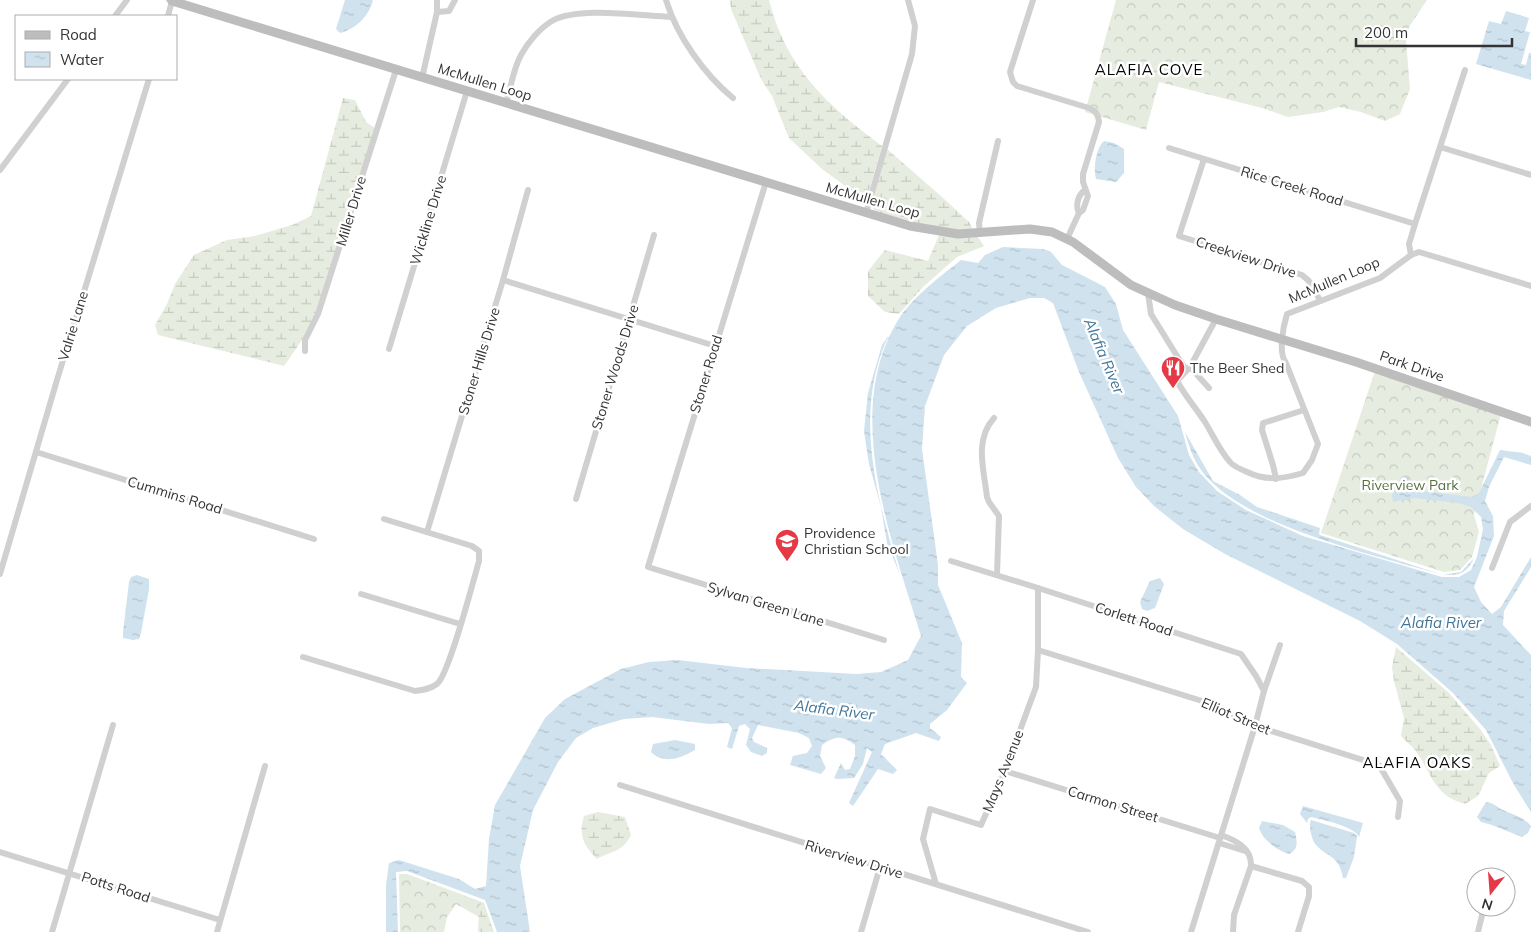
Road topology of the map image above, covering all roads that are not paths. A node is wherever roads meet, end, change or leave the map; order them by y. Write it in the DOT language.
graph roads {
  1 [pos="127,0"];
  2 [pos="171,0"];
  3 [pos="436,0"];
  4 [pos="455,0"];
  5 [pos="666,0"];
  6 [pos="908,0"];
  7 [pos="1033,0"];
  8 [pos="437,12"];
  9 [pos="116,15"];
  10 [pos="168,15"];
  11 [pos="671,17"];
  12 [pos="396,70"];
  13 [pos="1465,70"];
  14 [pos="422,78"];
  15 [pos="67,80"];
  16 [pos="149,80"];
  17 [pos="468,92"];
  18 [pos="733,98"];
  19 [pos="506,103"];
  20 [pos="998,141"];
  21 [pos="1440,147"];
  22 [pos="1169,148"];
  23 [pos="1204,159"];
  24 [pos="0,170"];
  25 [pos="1531,175"];
  26 [pos="766,182"];
  27 [pos="528,190"];
  28 [pos="1085,190"];
  29 [pos="1078,201"];
  30 [pos="1085,203"];
  31 [pos="866,213"];
  32 [pos="1079,213"];
  33 [pos="1415,224"];
  34 [pos="980,234"];
  35 [pos="654,235"];
  36 [pos="1068,239"];
  37 [pos="1411,255"];
  38 [pos="503,280"];
  39 [pos="1531,286"];
  40 [pos="1148,293"];
  41 [pos="1320,301"];
  42 [pos="629,319"];
  43 [pos="1216,319"];
  44 [pos="1283,339"];
  45 [pos="715,346"];
  46 [pos="389,349"];
  47 [pos="305,351"];
  48 [pos="1189,369"];
  49 [pos="1209,388"];
  50 [pos="1304,410"];
  51 [pos="994,418"];
  52 [pos="1531,422"];
  53 [pos="36,452"];
  54 [pos="1276,479"];
  55 [pos="576,499"];
  56 [pos="1531,506"];
  57 [pos="384,519"];
  58 [pos="427,532"];
  59 [pos="314,539"];
  60 [pos="951,562"];
  61 [pos="648,567"];
  62 [pos="1492,568"];
  63 [pos="0,574"];
  64 [pos="997,575"];
  65 [pos="1038,588"];
  66 [pos="361,594"];
  67 [pos="460,624"];
  68 [pos="884,640"];
  69 [pos="1280,645"];
  70 [pos="1038,650"];
  71 [pos="303,657"];
  72 [pos="1264,691"];
  73 [pos="113,725"];
  74 [pos="1255,726"];
  75 [pos="265,766"];
  76 [pos="1005,771"];
  77 [pos="620,785"];
  78 [pos="1398,818"];
  79 [pos="1220,839"];
  80 [pos="0,852"];
  81 [pos="1251,866"];
  82 [pos="880,867"];
  83 [pos="69,873"];
  84 [pos="936,884"];
  85 [pos="1482,917"];
  86 [pos="220,920"];
  87 [pos="52,932"];
  88 [pos="217,932"];
  89 [pos="861,932"];
  90 [pos="1088,932"];
  91 [pos="1191,932"];
  92 [pos="1232,932"];
  93 [pos="1298,932"];
  94 [pos="1478,932"];
  1 -- 9 [label="street"];
  2 -- 10 [label="street"];
  2 -- 12 [label="street, McMullen Loop"];
  3 -- 8 [label="street"];
  4 -- 8 [label="street"];
  5 -- 11 [label="street"];
  6 -- 31 [label="street"];
  7 -- 28 [label="street"];
  8 -- 14 [label="street"];
  11 -- 18 [label="street"];
  11 -- 19 [label="street"];
  12 -- 14 [label="street, McMullen Loop"];
  12 -- 47 [label="street, Miller Drive"];
  13 -- 21 [label="street"];
  14 -- 17 [label="street, McMullen Loop"];
  15 -- 24 [label="street"];
  16 -- 53 [label="street, Valrie Lane"];
  17 -- 19 [label="street, McMullen Loop"];
  17 -- 46 [label="street, Wickline Drive"];
  19 -- 26 [label="street, McMullen Loop"];
  20 -- 34 [label="street"];
  21 -- 25 [label="street"];
  21 -- 33 [label="street"];
  22 -- 23 [label="street, Rice Creek Road"];
  23 -- 33 [label="street, Rice Creek Road"];
  23 -- 41 [label="street, Creekview Drive"];
  26 -- 31 [label="street, McMullen Loop"];
  26 -- 45 [label="street, Stoner Road"];
  27 -- 38 [label="street, Stoner Hills Drive"];
  28 -- 29 [label="street"];
  28 -- 30 [label="street"];
  29 -- 30 [label="street"];
  29 -- 32 [label="street"];
  30 -- 32 [label="street"];
  31 -- 34 [label="street, McMullen Loop"];
  32 -- 36 [label="street"];
  33 -- 37 [label="street"];
  34 -- 36 [label="street, McMullen Loop"];
  35 -- 42 [label="street, Stoner Woods Drive"];
  36 -- 40 [label="street, McMullen Loop"];
  37 -- 39 [label="street"];
  37 -- 41 [label="street, McMullen Loop"];
  38 -- 42 [label="street"];
  38 -- 58 [label="street, Stoner Hills Drive"];
  40 -- 43 [label="street, McMullen Loop"];
  40 -- 48 [label="street"];
  41 -- 44 [label="street, McMullen Loop"];
  42 -- 45 [label="street"];
  42 -- 55 [label="street, Stoner Woods Drive"];
  43 -- 44 [label="street, McMullen Loop"];
  43 -- 48 [label="street"];
  44 -- 50 [label="street"];
  44 -- 52 [label="street, Park Drive"];
  45 -- 61 [label="street, Stoner Road"];
  48 -- 49 [label="street"];
  48 -- 54 [label="street"];
  50 -- 54 [label="street"];
  50 -- 54 [label="street"];
  51 -- 64 [label="street"];
  53 -- 59 [label="street, Cummins Road"];
  53 -- 63 [label="street, Valrie Lane"];
  56 -- 62 [label="street"];
  57 -- 58 [label="street"];
  58 -- 67 [label="street"];
  60 -- 64 [label="street, Corlett Road"];
  61 -- 68 [label="street, Sylvan Green Lane"];
  64 -- 65 [label="street, Corlett Road"];
  65 -- 70 [label="street, Mays Avenue"];
  65 -- 72 [label="street, Corlett Road"];
  66 -- 67 [label="street"];
  67 -- 71 [label="street"];
  69 -- 72 [label="street"];
  70 -- 74 [label="street, Elliot Street"];
  70 -- 76 [label="street, Mays Avenue"];
  72 -- 74 [label="street"];
  73 -- 83 [label="street"];
  74 -- 78 [label="street, Elliot Street"];
  74 -- 79 [label="street"];
  75 -- 86 [label="street"];
  76 -- 79 [label="street, Carmon Street"];
  76 -- 84 [label="street, Mays Avenue"];
  77 -- 82 [label="street, Riverview Drive"];
  79 -- 81 [label="street, Carmon Street"];
  79 -- 91 [label="street"];
  80 -- 83 [label="street, Potts Road"];
  81 -- 92 [label="street"];
  81 -- 93 [label="street"];
  82 -- 84 [label="street, Riverview Drive"];
  82 -- 89 [label="street"];
  83 -- 86 [label="street, Potts Road"];
  83 -- 87 [label="street"];
  84 -- 90 [label="street, Riverview Drive"];
  85 -- 94 [label="street"];
  86 -- 88 [label="street"];
}
